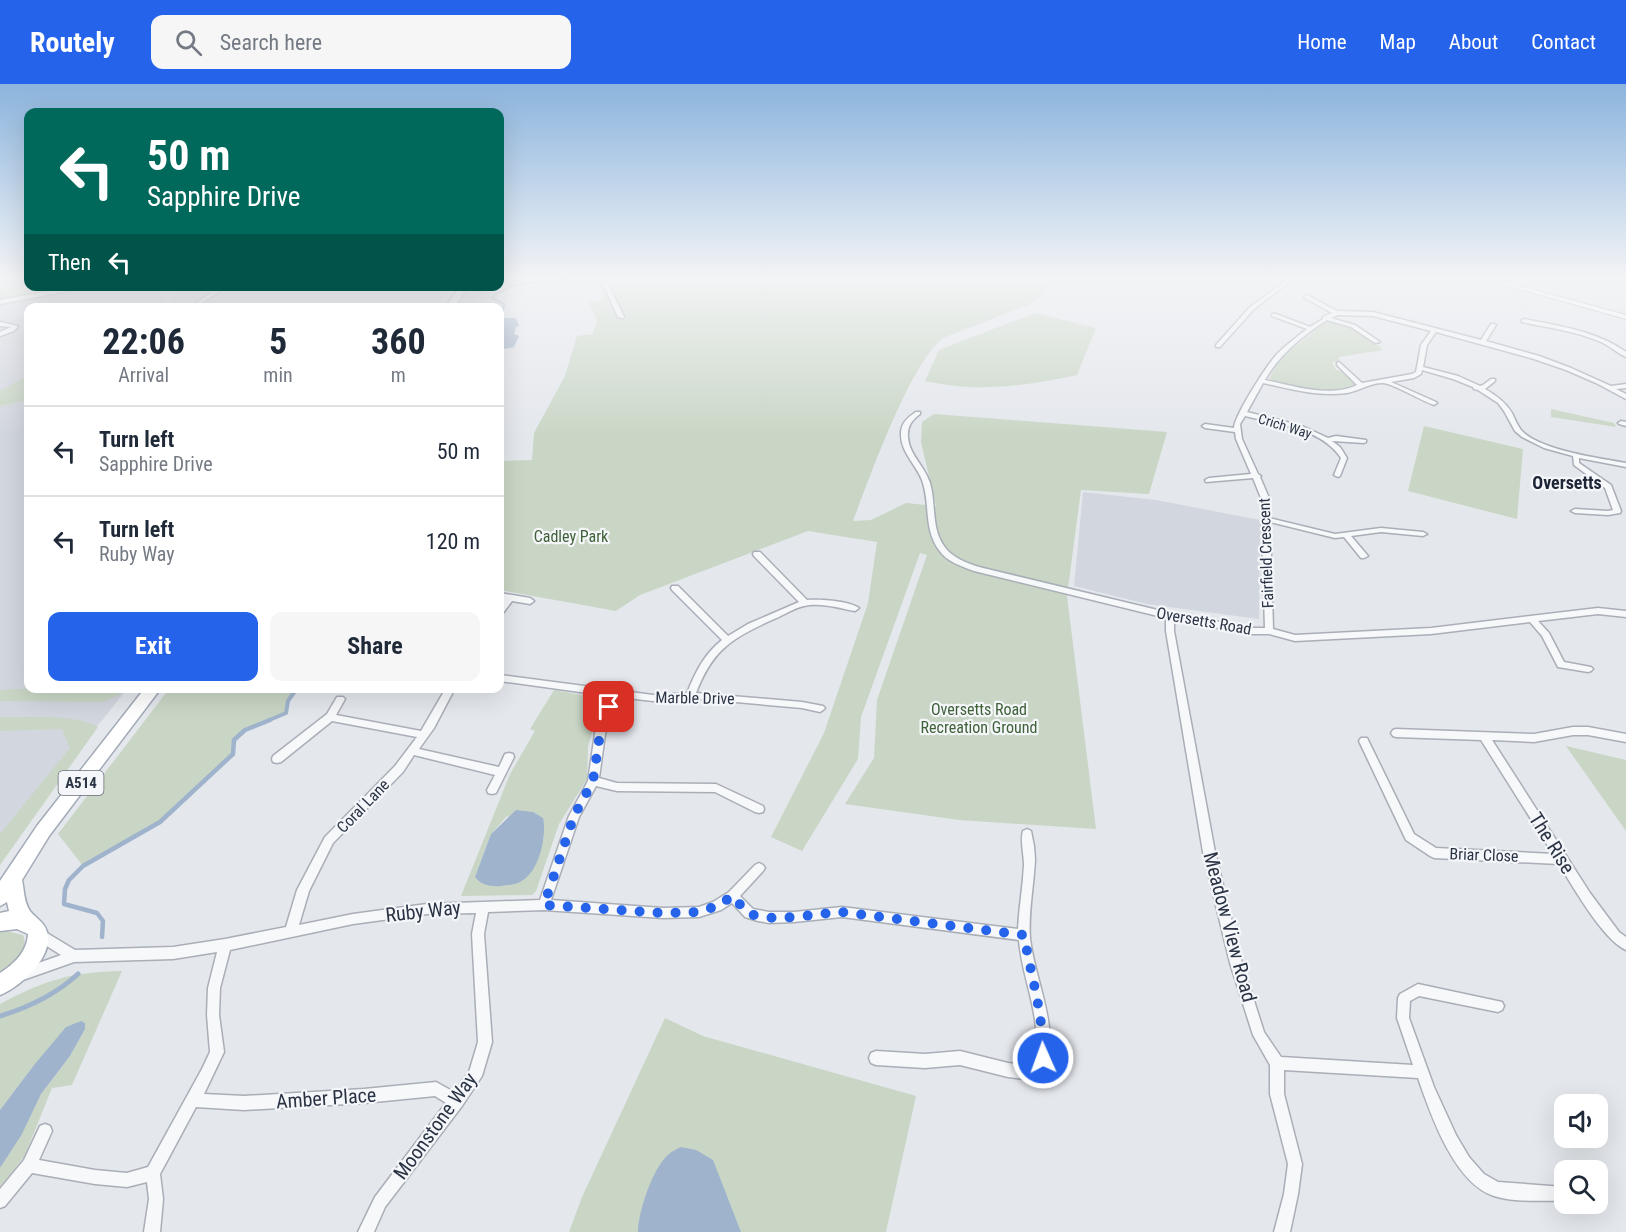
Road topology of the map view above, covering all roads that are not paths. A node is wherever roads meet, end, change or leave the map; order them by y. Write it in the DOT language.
graph roads {
  1 [pos="1311,329"];
  2 [pos="1233,330"];
  3 [pos="1358,330"];
  4 [pos="1429,330"];
  5 [pos="1490,330"];
  6 [pos="1567,330"];
  7 [pos="1434,331"];
  8 [pos="1377,342"];
  9 [pos="1482,343"];
  10 [pos="1218,346"];
  11 [pos="1626,354"];
  12 [pos="1339,364"];
  13 [pos="1422,368"];
  14 [pos="1493,380"];
  15 [pos="1262,381"];
  16 [pos="1387,382"];
  17 [pos="1361,385"];
  18 [pos="1626,386"];
  19 [pos="1476,388"];
  20 [pos="1611,388"];
  21 [pos="1626,397"];
  22 [pos="1434,403"];
  23 [pos="918,413"];
  24 [pos="1242,413"];
  25 [pos="1205,426"];
  26 [pos="1237,430"];
  27 [pos="1327,440"];
  28 [pos="1364,441"];
  29 [pos="1576,455"];
  30 [pos="1626,465"];
  31 [pos="1257,476"];
  32 [pos="1338,476"];
  33 [pos="1209,480"];
  34 [pos="1575,511"];
  35 [pos="1617,512"];
  36 [pos="1626,516"];
  37 [pos="1265,519"];
  38 [pos="1423,534"];
  39 [pos="1347,536"];
  40 [pos="757,554"];
  41 [pos="1364,556"];
  42 [pos="675,588"];
  43 [pos="504,597"];
  44 [pos="510,598"];
  45 [pos="530,601"];
  46 [pos="805,603"];
  47 [pos="504,606"];
  48 [pos="855,608"];
  49 [pos="1626,614"];
  50 [pos="1170,616"];
  51 [pos="1531,618"];
  52 [pos="1269,631"];
  53 [pos="727,640"];
  54 [pos="1588,669"];
  55 [pos="504,679"];
  56 [pos="150,693"];
  57 [pos="448,693"];
  58 [pos="615,694"];
  59 [pos="690,697"];
  60 [pos="340,699"];
  61 [pos="820,708"];
  62 [pos="330,717"];
  63 [pos="1396,733"];
  64 [pos="423,735"];
  65 [pos="1485,736"];
  66 [pos="1626,738"];
  67 [pos="1364,741"];
  68 [pos="412,751"];
  69 [pos="509,757"];
  70 [pos="277,759"];
  71 [pos="501,772"];
  72 [pos="593,781"];
  73 [pos="492,789"];
  74 [pos="759,809"];
  75 [pos="1027,834"];
  76 [pos="1562,859"];
  77 [pos="759,868"];
  78 [pos="12,879"];
  79 [pos="733,896"];
  80 [pos="0,897"];
  81 [pos="544,905"];
  82 [pos="483,906"];
  83 [pos="0,922"];
  84 [pos="32,927"];
  85 [pos="291,930"];
  86 [pos="1024,935"];
  87 [pos="1626,944"];
  88 [pos="225,945"];
  89 [pos="74,956"];
  90 [pos="3,983"];
  91 [pos="1498,1006"];
  92 [pos="876,1058"];
  93 [pos="1276,1063"];
  94 [pos="1423,1072"];
  95 [pos="192,1100"];
  96 [pos="457,1101"];
  97 [pos="45,1131"];
  98 [pos="29,1165"];
  99 [pos="153,1173"];
  100 [pos="1554,1193"];
  101 [pos="0,1201"];
  102 [pos="152,1232"];
  103 [pos="366,1232"];
  104 [pos="1282,1232"];
  1 -- 15 [label="street"];
  2 -- 10 [label="street"];
  3 -- 8 [label="street"];
  4 -- 7 [label="street"];
  5 -- 9 [label="street"];
  6 -- 11 [label="street"];
  7 -- 9 [label="street"];
  7 -- 13 [label="street"];
  9 -- 20 [label="street"];
  12 -- 17 [label="street"];
  13 -- 16 [label="street"];
  13 -- 19 [label="street"];
  14 -- 19 [label="street"];
  15 -- 17 [label="street"];
  15 -- 24 [label="street"];
  16 -- 17 [label="street"];
  16 -- 22 [label="street"];
  18 -- 20 [label="street"];
  19 -- 29 [label="street"];
  20 -- 21 [label="street"];
  23 -- 50 [label="street, Oversetts Road"];
  24 -- 26 [label="street"];
  24 -- 27 [label="street, Crich Way"];
  25 -- 26 [label="street"];
  26 -- 31 [label="street, Fairfield Crescent"];
  27 -- 28 [label="street, Crich Way"];
  27 -- 32 [label="street, Crich Way"];
  29 -- 30 [label="street"];
  29 -- 35 [label="street"];
  31 -- 33 [label="street, Fairfield Crescent"];
  31 -- 37 [label="street, Fairfield Crescent"];
  34 -- 35 [label="street"];
  35 -- 36 [label="street"];
  37 -- 39 [label="street"];
  37 -- 52 [label="street, Fairfield Crescent"];
  38 -- 39 [label="street"];
  39 -- 41 [label="street"];
  40 -- 46 [label="street"];
  42 -- 53 [label="street"];
  43 -- 44 [label="street"];
  44 -- 45 [label="street"];
  44 -- 47 [label="street"];
  46 -- 48 [label="street"];
  46 -- 53 [label="street"];
  49 -- 51 [label="street, Oversetts Road"];
  50 -- 52 [label="street, Oversetts Road"];
  50 -- 93 [label="street, Meadow View Road"];
  51 -- 52 [label="street, Oversetts Road"];
  51 -- 54 [label="street"];
  53 -- 59 [label="street"];
  55 -- 58 [label="street, Marble Drive"];
  56 -- 78 [label="main road, A514"];
  57 -- 64 [label="street, Coral Lane"];
  58 -- 59 [label="street, Marble Drive"];
  58 -- 72 [label="street"];
  59 -- 61 [label="street, Marble Drive"];
  60 -- 62 [label="street"];
  62 -- 64 [label="street"];
  62 -- 70 [label="street"];
  63 -- 65 [label="street"];
  64 -- 68 [label="street, Coral Lane"];
  65 -- 66 [label="street"];
  65 -- 76 [label="street, The Rise"];
  67 -- 76 [label="street, Briar Close"];
  68 -- 71 [label="street"];
  68 -- 85 [label="street, Coral Lane"];
  69 -- 71 [label="street"];
  71 -- 73 [label="street"];
  72 -- 74 [label="street"];
  72 -- 81 [label="street"];
  75 -- 86 [label="street"];
  76 -- 87 [label="street, The Rise"];
  77 -- 79 [label="street, Ruby Way"];
  78 -- 80 [label="main road, A514"];
  78 -- 84 [label="main road"];
  79 -- 81 [label="street, Ruby Way"];
  79 -- 86 [label="street"];
  81 -- 82 [label="street, Ruby Way"];
  82 -- 85 [label="street, Ruby Way"];
  82 -- 96 [label="street, Moonstone Way"];
  83 -- 84 [label="main road"];
  84 -- 89 [label="street"];
  84 -- 90 [label="main road"];
  85 -- 88 [label="street, Ruby Way"];
  86 -- 92 [label="street"];
  88 -- 89 [label="street, Ruby Way"];
  88 -- 95 [label="street"];
  89 -- 90 [label="street, Ruby Way"];
  91 -- 94 [label="street"];
  93 -- 94 [label="street"];
  93 -- 104 [label="street, Meadow View Road"];
  94 -- 100 [label="street"];
  95 -- 96 [label="street, Amber Place"];
  95 -- 99 [label="street"];
  96 -- 103 [label="street, Moonstone Way"];
  97 -- 98 [label="street"];
  98 -- 99 [label="street"];
  98 -- 101 [label="street"];
  99 -- 102 [label="street"];
}
